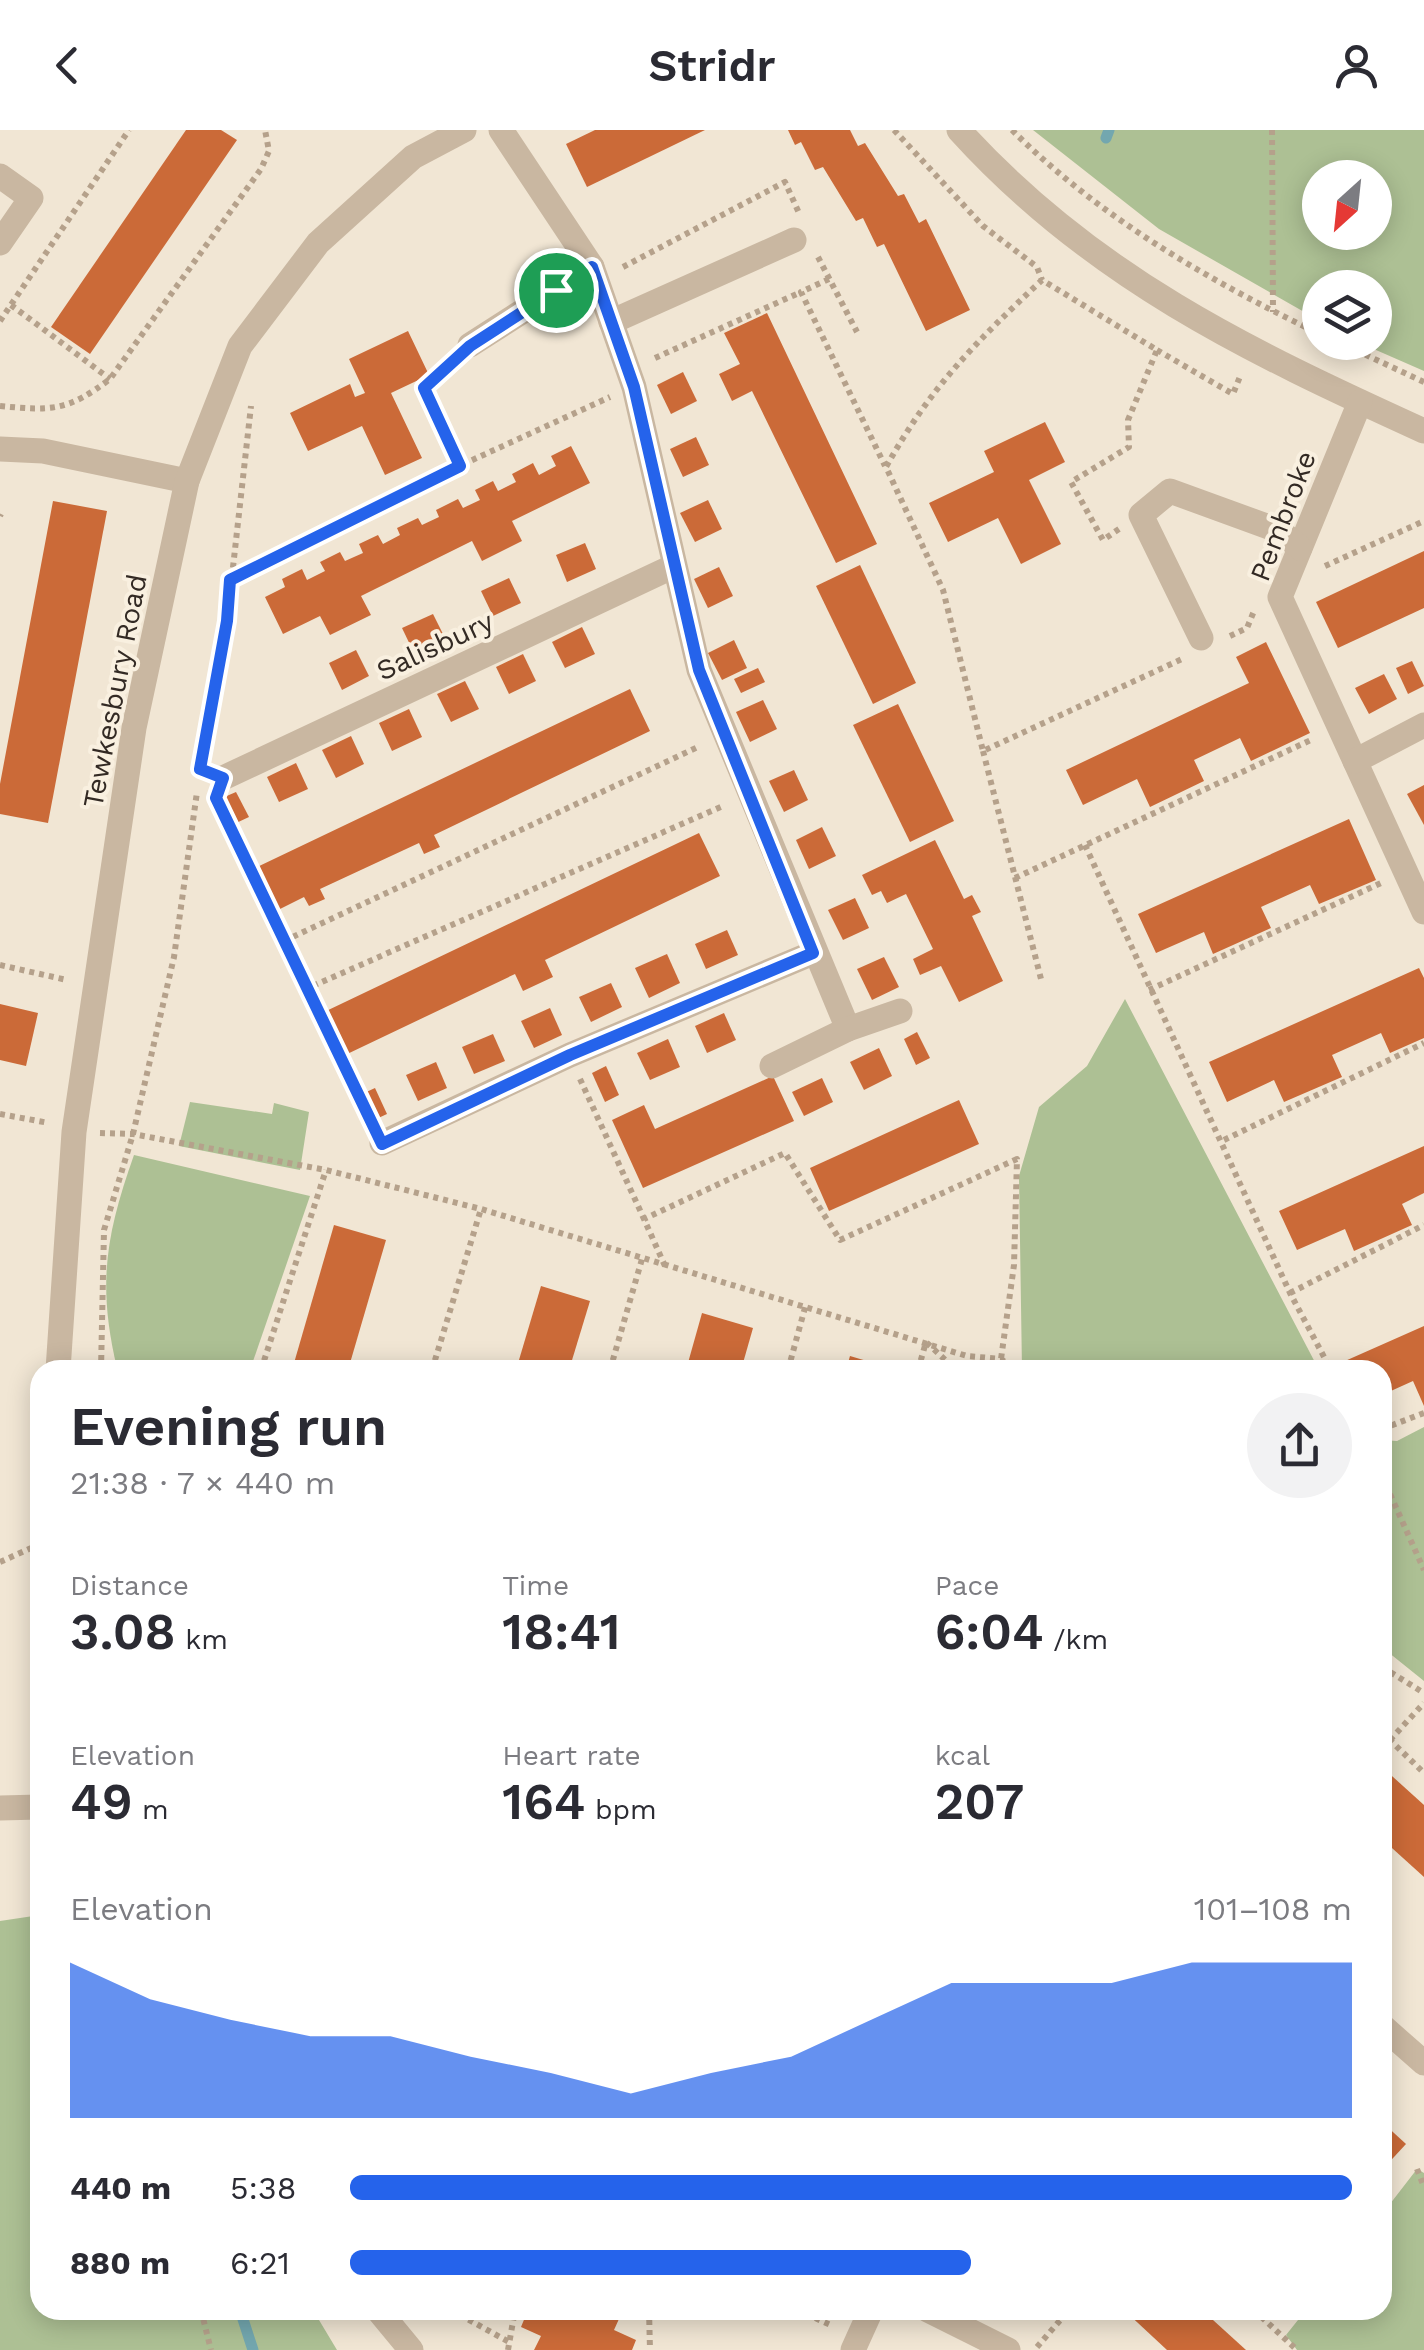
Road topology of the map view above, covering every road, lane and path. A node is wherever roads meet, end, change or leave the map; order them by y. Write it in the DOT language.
graph roads {
  1 [pos="129,130"];
  2 [pos="265,130"];
  3 [pos="464,130"];
  4 [pos="501,130"];
  5 [pos="894,130"];
  6 [pos="958,130"];
  7 [pos="1012,130"];
  8 [pos="1272,130"];
  9 [pos="0,176"];
  10 [pos="794,240"];
  11 [pos="0,243"];
  12 [pos="592,267"];
  13 [pos="829,280"];
  14 [pos="1042,280"];
  15 [pos="11,306"];
  16 [pos="1273,312"];
  17 [pos="0,322"];
  18 [pos="611,322"];
  19 [pos="1302,326"];
  20 [pos="470,346"];
  21 [pos="1157,350"];
  22 [pos="1251,350"];
  23 [pos="1377,360"];
  24 [pos="234,361"];
  25 [pos="110,378"];
  26 [pos="1424,382"];
  27 [pos="634,387"];
  28 [pos="1360,402"];
  29 [pos="0,406"];
  30 [pos="1424,430"];
  31 [pos="0,449"];
  32 [pos="460,466"];
  33 [pos="886,467"];
  34 [pos="187,480"];
  35 [pos="1142,515"];
  36 [pos="1424,521"];
  37 [pos="1300,548"];
  38 [pos="1328,565"];
  39 [pos="672,567"];
  40 [pos="230,580"];
  41 [pos="1198,645"];
  42 [pos="1424,725"];
  43 [pos="1338,728"];
  44 [pos="724,735"];
  45 [pos="984,751"];
  46 [pos="1355,760"];
  47 [pos="212,774"];
  48 [pos="733,801"];
  49 [pos="1085,844"];
  50 [pos="1405,871"];
  51 [pos="1015,878"];
  52 [pos="1424,912"];
  53 [pos="284,941"];
  54 [pos="813,953"];
  55 [pos="0,965"];
  56 [pos="1041,979"];
  57 [pos="69,980"];
  58 [pos="308,988"];
  59 [pos="1149,990"];
  60 [pos="900,1011"];
  61 [pos="848,1029"];
  62 [pos="1424,1043"];
  63 [pos="570,1055"];
  64 [pos="772,1066"];
  65 [pos="0,1114"];
  66 [pos="74,1132"];
  67 [pos="134,1134"];
  68 [pos="1224,1140"];
  69 [pos="382,1144"];
  70 [pos="326,1170"];
  71 [pos="480,1209"];
  72 [pos="644,1219"];
  73 [pos="1424,1225"];
  74 [pos="642,1259"];
  75 [pos="665,1266"];
  76 [pos="1290,1293"];
  77 [pos="806,1304"];
  78 [pos="926,1342"];
  79 [pos="59,1360"];
  80 [pos="102,1360"];
  81 [pos="263,1360"];
  82 [pos="435,1360"];
  83 [pos="613,1360"];
  84 [pos="791,1360"];
  85 [pos="921,1360"];
  86 [pos="945,1360"];
  87 [pos="1002,1360"];
  88 [pos="1326,1360"];
  89 [pos="1424,1413"];
  90 [pos="1392,1424"];
  91 [pos="1392,1498"];
  92 [pos="30,1548"];
  93 [pos="0,1562"];
  94 [pos="1424,1570"];
  95 [pos="1392,1673"];
  96 [pos="1424,1693"];
  97 [pos="1424,1703"];
  98 [pos="1392,1738"];
  99 [pos="1392,1742"];
  100 [pos="1424,1772"];
  101 [pos="30,1807"];
  102 [pos="0,1808"];
  103 [pos="1392,2035"];
  104 [pos="1424,2063"];
  105 [pos="1424,2162"];
  106 [pos="1421,2171"];
  107 [pos="1424,2188"];
  108 [pos="204,2320"];
  109 [pos="388,2320"];
  110 [pos="467,2320"];
  111 [pos="513,2320"];
  112 [pos="649,2320"];
  113 [pos="866,2320"];
  114 [pos="948,2320"];
  115 [pos="1060,2320"];
  116 [pos="1265,2320"];
  117 [pos="508,2346"];
  118 [pos="211,2350"];
  119 [pos="411,2350"];
  120 [pos="650,2350"];
  121 [pos="852,2350"];
  122 [pos="1008,2350"];
  123 [pos="1035,2350"];
  124 [pos="1298,2350"];
  1 -- 15 [label="path"];
  2 -- 25 [label="path"];
  3 -- 24 [label="street, Tewkesbury Road"];
  4 -- 12 [label="street"];
  5 -- 14 [label="path"];
  6 -- 22 [label="street"];
  7 -- 16 [label="path"];
  8 -- 16 [label="path"];
  9 -- 11 [label="street"];
  10 -- 18 [label="street"];
  12 -- 18 [label="street"];
  12 -- 20 [label="street"];
  13 -- 33 [label="path"];
  14 -- 21 [label="path"];
  14 -- 33 [label="path"];
  15 -- 17 [label="path"];
  15 -- 25 [label="path"];
  16 -- 19 [label="path"];
  18 -- 27 [label="street"];
  20 -- 32 [label="path"];
  21 -- 22 [label="path"];
  21 -- 35 [label="path"];
  22 -- 28 [label="street"];
  23 -- 26 [label="path"];
  24 -- 34 [label="street, Tewkesbury Road"];
  24 -- 40 [label="path"];
  25 -- 29 [label="path"];
  27 -- 32 [label="path"];
  27 -- 39 [label="street"];
  28 -- 30 [label="street"];
  28 -- 37 [label="street, Pembroke"];
  31 -- 34 [label="street"];
  32 -- 40 [label="path"];
  33 -- 45 [label="path"];
  34 -- 66 [label="street, Tewkesbury Road"];
  35 -- 37 [label="street"];
  35 -- 41 [label="street"];
  36 -- 38 [label="path"];
  37 -- 43 [label="street, Pembroke"];
  39 -- 44 [label="street"];
  39 -- 47 [label="street, Salisbury"];
  40 -- 47 [label="path"];
  41 -- 45 [label="path"];
  42 -- 46 [label="street"];
  43 -- 46 [label="street, Pembroke"];
  43 -- 49 [label="path"];
  44 -- 53 [label="path"];
  44 -- 54 [label="street"];
  45 -- 51 [label="path"];
  46 -- 50 [label="street, Pembroke"];
  47 -- 53 [label="path"];
  47 -- 67 [label="path"];
  48 -- 58 [label="path"];
  49 -- 51 [label="path"];
  49 -- 59 [label="path"];
  50 -- 52 [label="street, Pembroke"];
  50 -- 59 [label="path"];
  51 -- 56 [label="path"];
  53 -- 58 [label="path"];
  54 -- 61 [label="street"];
  54 -- 63 [label="street"];
  55 -- 57 [label="path"];
  58 -- 69 [label="path"];
  59 -- 68 [label="path"];
  60 -- 61 [label="street"];
  61 -- 64 [label="street"];
  62 -- 68 [label="path"];
  63 -- 69 [label="street"];
  63 -- 72 [label="path"];
  65 -- 66 [label="path"];
  66 -- 67 [label="path"];
  66 -- 79 [label="street, Tewkesbury Road"];
  67 -- 70 [label="path"];
  67 -- 80 [label="path"];
  68 -- 76 [label="path"];
  70 -- 71 [label="path"];
  70 -- 81 [label="path"];
  71 -- 74 [label="path"];
  71 -- 82 [label="path"];
  72 -- 75 [label="path"];
  72 -- 87 [label="path"];
  73 -- 76 [label="path"];
  74 -- 75 [label="path"];
  74 -- 83 [label="path"];
  75 -- 77 [label="path"];
  76 -- 88 [label="path"];
  77 -- 78 [label="path"];
  77 -- 84 [label="path"];
  78 -- 85 [label="path"];
  78 -- 86 [label="path"];
  78 -- 87 [label="path"];
  89 -- 90 [label="path"];
  91 -- 94 [label="path"];
  92 -- 93 [label="path"];
  95 -- 96 [label="path"];
  97 -- 98 [label="path"];
  99 -- 100 [label="path"];
  101 -- 102 [label="street"];
  103 -- 104 [label="street"];
  105 -- 106 [label="path"];
  106 -- 107 [label="path"];
  108 -- 118 [label="path"];
  109 -- 119 [label="street"];
  110 -- 117 [label="path"];
  111 -- 117 [label="path"];
  112 -- 120 [label="path"];
  113 -- 121 [label="street"];
  114 -- 122 [label="street"];
  115 -- 123 [label="path"];
  116 -- 124 [label="path"];
}
